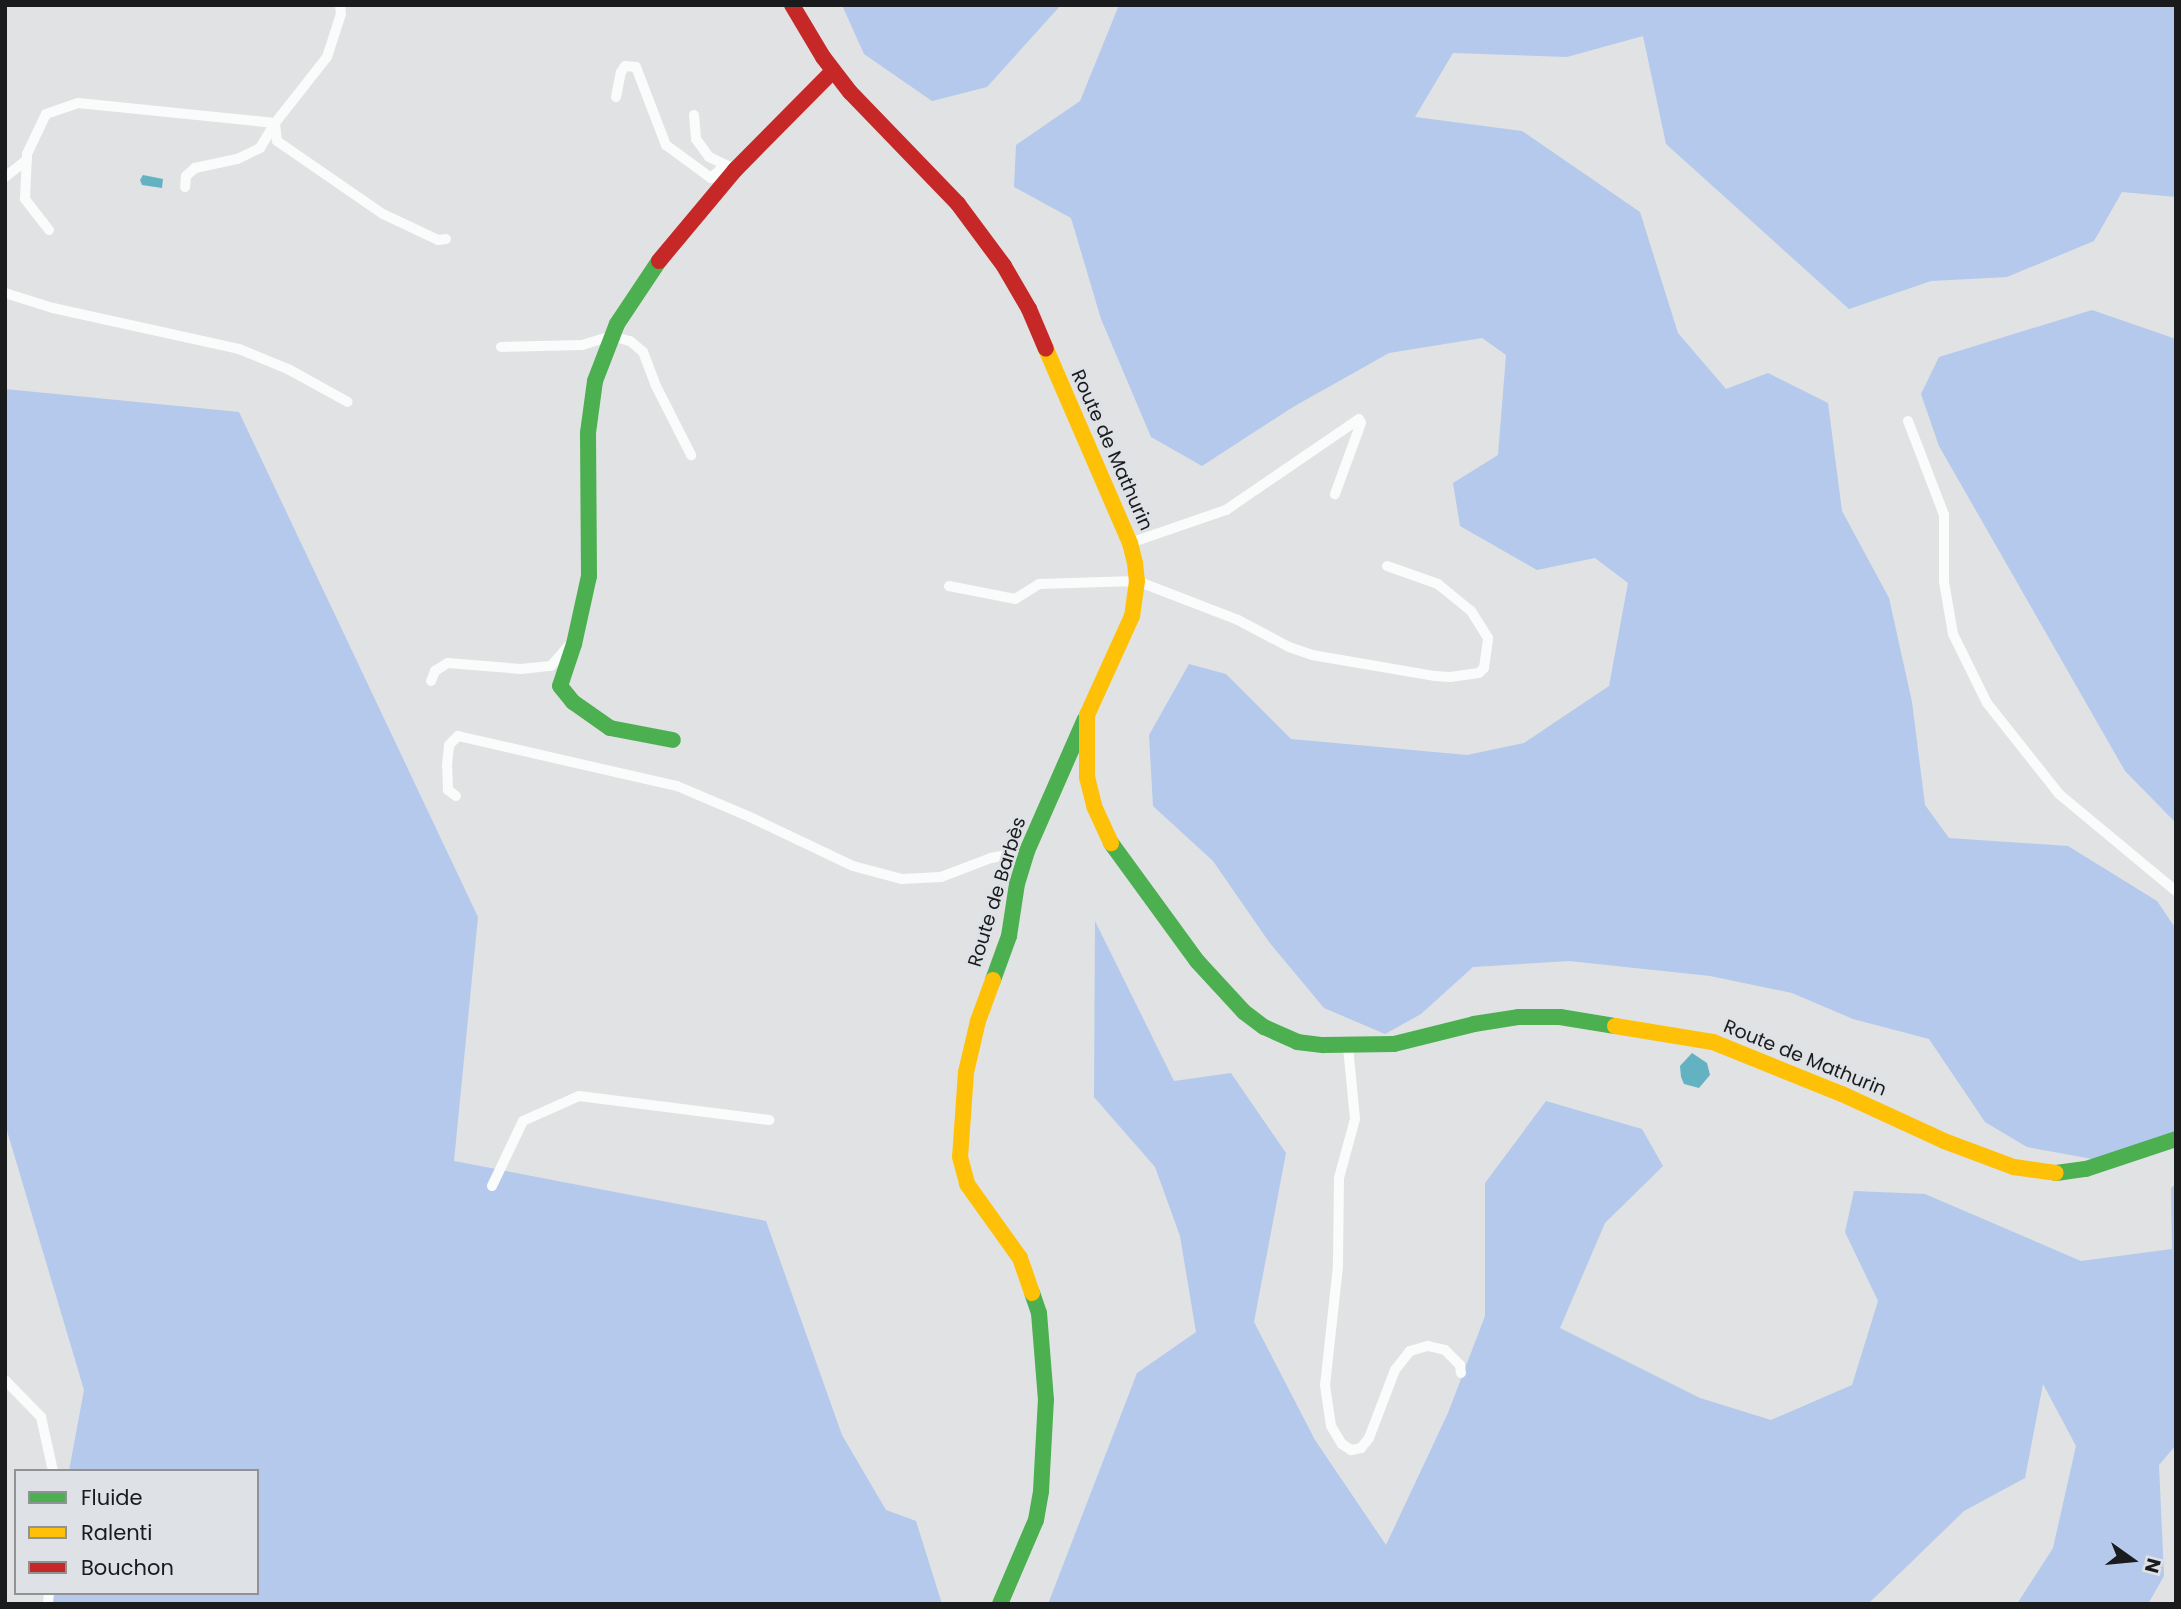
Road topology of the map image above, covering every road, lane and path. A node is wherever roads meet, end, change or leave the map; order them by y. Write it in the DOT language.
graph roads {
  1 [pos="340,5"];
  2 [pos="792,5"];
  3 [pos="833,71"];
  4 [pos="616,97"];
  5 [pos="694,115"];
  6 [pos="275,123"];
  7 [pos="27,160"];
  8 [pos="730,167"];
  9 [pos="5,177"];
  10 [pos="185,187"];
  11 [pos="48,230"];
  12 [pos="446,239"];
  13 [pos="5,293"];
  14 [pos="612,336"];
  15 [pos="501,347"];
  16 [pos="348,402"];
  17 [pos="1909,421"];
  18 [pos="691,455"];
  19 [pos="1335,494"];
  20 [pos="1130,542"];
  21 [pos="1387,565"];
  22 [pos="1137,581"];
  23 [pos="949,586"];
  24 [pos="576,636"];
  25 [pos="431,681"];
  26 [pos="1087,715"];
  27 [pos="673,740"];
  28 [pos="456,796"];
  29 [pos="1027,851"];
  30 [pos="2176,891"];
  31 [pos="1348,1047"];
  32 [pos="769,1120"];
  33 [pos="2176,1139"];
  34 [pos="492,1186"];
  35 [pos="1461,1373"];
  36 [pos="5,1380"];
  37 [pos="53,1469"];
  38 [pos="1000,1604"];
  1 -- 6 [label="street"];
  2 -- 3 [label="street, Route de Mathurin"];
  3 -- 8 [label="street"];
  3 -- 20 [label="street, Route de Mathurin"];
  4 -- 8 [label="street"];
  5 -- 8 [label="street"];
  6 -- 7 [label="street"];
  6 -- 10 [label="street"];
  6 -- 12 [label="street"];
  7 -- 9 [label="street"];
  7 -- 11 [label="street"];
  8 -- 14 [label="street"];
  13 -- 16 [label="street"];
  14 -- 15 [label="street"];
  14 -- 18 [label="street"];
  14 -- 24 [label="street"];
  17 -- 30 [label="street"];
  19 -- 20 [label="street"];
  20 -- 22 [label="street, Route de Mathurin"];
  21 -- 22 [label="street"];
  22 -- 23 [label="street"];
  22 -- 26 [label="street, Route de Mathurin"];
  24 -- 25 [label="street"];
  24 -- 27 [label="street"];
  26 -- 29 [label="street, Route de Barbès"];
  26 -- 31 [label="street, Route de Mathurin"];
  28 -- 29 [label="street"];
  29 -- 38 [label="street, Route de Barbès"];
  31 -- 33 [label="street, Route de Mathurin"];
  31 -- 35 [label="street"];
  32 -- 34 [label="street"];
  36 -- 37 [label="street"];
}
